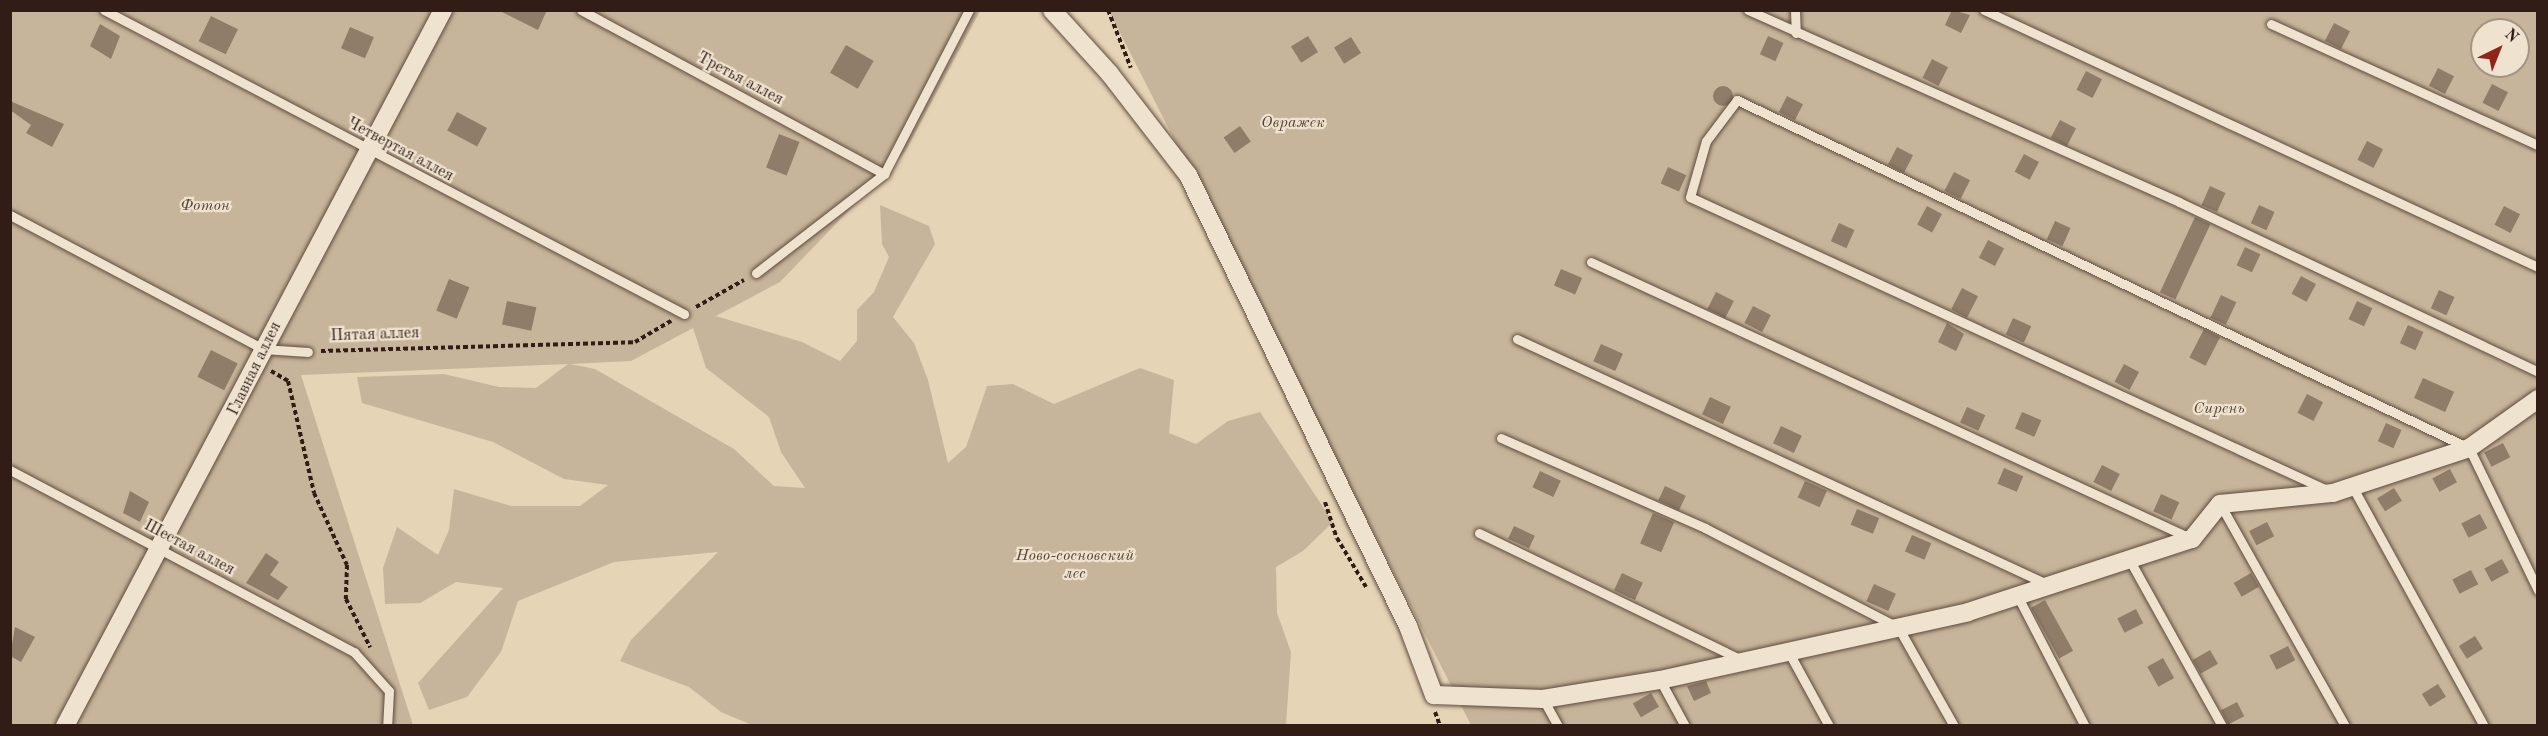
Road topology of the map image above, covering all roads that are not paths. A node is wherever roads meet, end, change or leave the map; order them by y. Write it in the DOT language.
graph roads {
  1 [pos="104,10"];
  2 [pos="443,10"];
  3 [pos="581,10"];
  4 [pos="969,10"];
  5 [pos="1052,10"];
  6 [pos="1748,10"];
  7 [pos="1795,10"];
  8 [pos="1984,10"];
  9 [pos="2271,24"];
  10 [pos="1796,33"];
  11 [pos="2538,145"];
  12 [pos="369,151"];
  13 [pos="884,174"];
  14 [pos="10,215"];
  15 [pos="1591,262"];
  16 [pos="2538,267"];
  17 [pos="756,273"];
  18 [pos="684,314"];
  19 [pos="1516,339"];
  20 [pos="308,352"];
  21 [pos="262,357"];
  22 [pos="2538,372"];
  23 [pos="2538,399"];
  24 [pos="1501,438"];
  25 [pos="2469,448"];
  26 [pos="10,470"];
  27 [pos="2352,486"];
  28 [pos="2333,493"];
  29 [pos="2220,504"];
  30 [pos="1479,533"];
  31 [pos="2192,539"];
  32 [pos="160,549"];
  33 [pos="2128,559"];
  34 [pos="2050,585"];
  35 [pos="2538,590"];
  36 [pos="2018,597"];
  37 [pos="1898,627"];
  38 [pos="1788,651"];
  39 [pos="1744,661"];
  40 [pos="1660,680"];
  41 [pos="1543,699"];
  42 [pos="65,726"];
  43 [pos="387,726"];
  44 [pos="1558,726"];
  45 [pos="1685,726"];
  46 [pos="1829,726"];
  47 [pos="1954,726"];
  48 [pos="2085,726"];
  49 [pos="2222,726"];
  50 [pos="2345,726"];
  51 [pos="2484,726"];
  1 -- 12 [label="lane, Четвертая аллея"];
  2 -- 12 [label="street, Главная аллея"];
  3 -- 13 [label="lane, Третья аллея"];
  4 -- 13 [label="lane"];
  5 -- 41 [label="street"];
  6 -- 10 [label="lane"];
  7 -- 10 [label="lane"];
  8 -- 16 [label="lane"];
  9 -- 11 [label="lane"];
  10 -- 22 [label="lane"];
  12 -- 18 [label="lane, Четвертая аллея"];
  12 -- 21 [label="street, Главная аллея"];
  13 -- 17 [label="lane"];
  14 -- 21 [label="lane, Пятая аллея"];
  15 -- 31 [label="lane"];
  19 -- 34 [label="lane"];
  20 -- 21 [label="lane, Пятая аллея"];
  21 -- 32 [label="street, Главная аллея"];
  23 -- 25 [label="street"];
  24 -- 37 [label="lane"];
  25 -- 27 [label="street"];
  25 -- 28 [label="lane"];
  25 -- 35 [label="lane"];
  26 -- 32 [label="lane, Шестая аллея"];
  27 -- 28 [label="street"];
  27 -- 51 [label="lane"];
  28 -- 29 [label="street"];
  29 -- 31 [label="street"];
  29 -- 50 [label="lane"];
  30 -- 39 [label="lane"];
  31 -- 33 [label="street"];
  32 -- 42 [label="street, Главная аллея"];
  32 -- 43 [label="lane, Шестая аллея"];
  33 -- 34 [label="street"];
  33 -- 49 [label="lane"];
  34 -- 36 [label="street"];
  36 -- 37 [label="street"];
  36 -- 48 [label="lane"];
  37 -- 38 [label="street"];
  37 -- 47 [label="lane"];
  38 -- 39 [label="street"];
  38 -- 46 [label="lane"];
  39 -- 40 [label="street"];
  40 -- 41 [label="street"];
  40 -- 45 [label="lane"];
  41 -- 44 [label="lane"];
}
